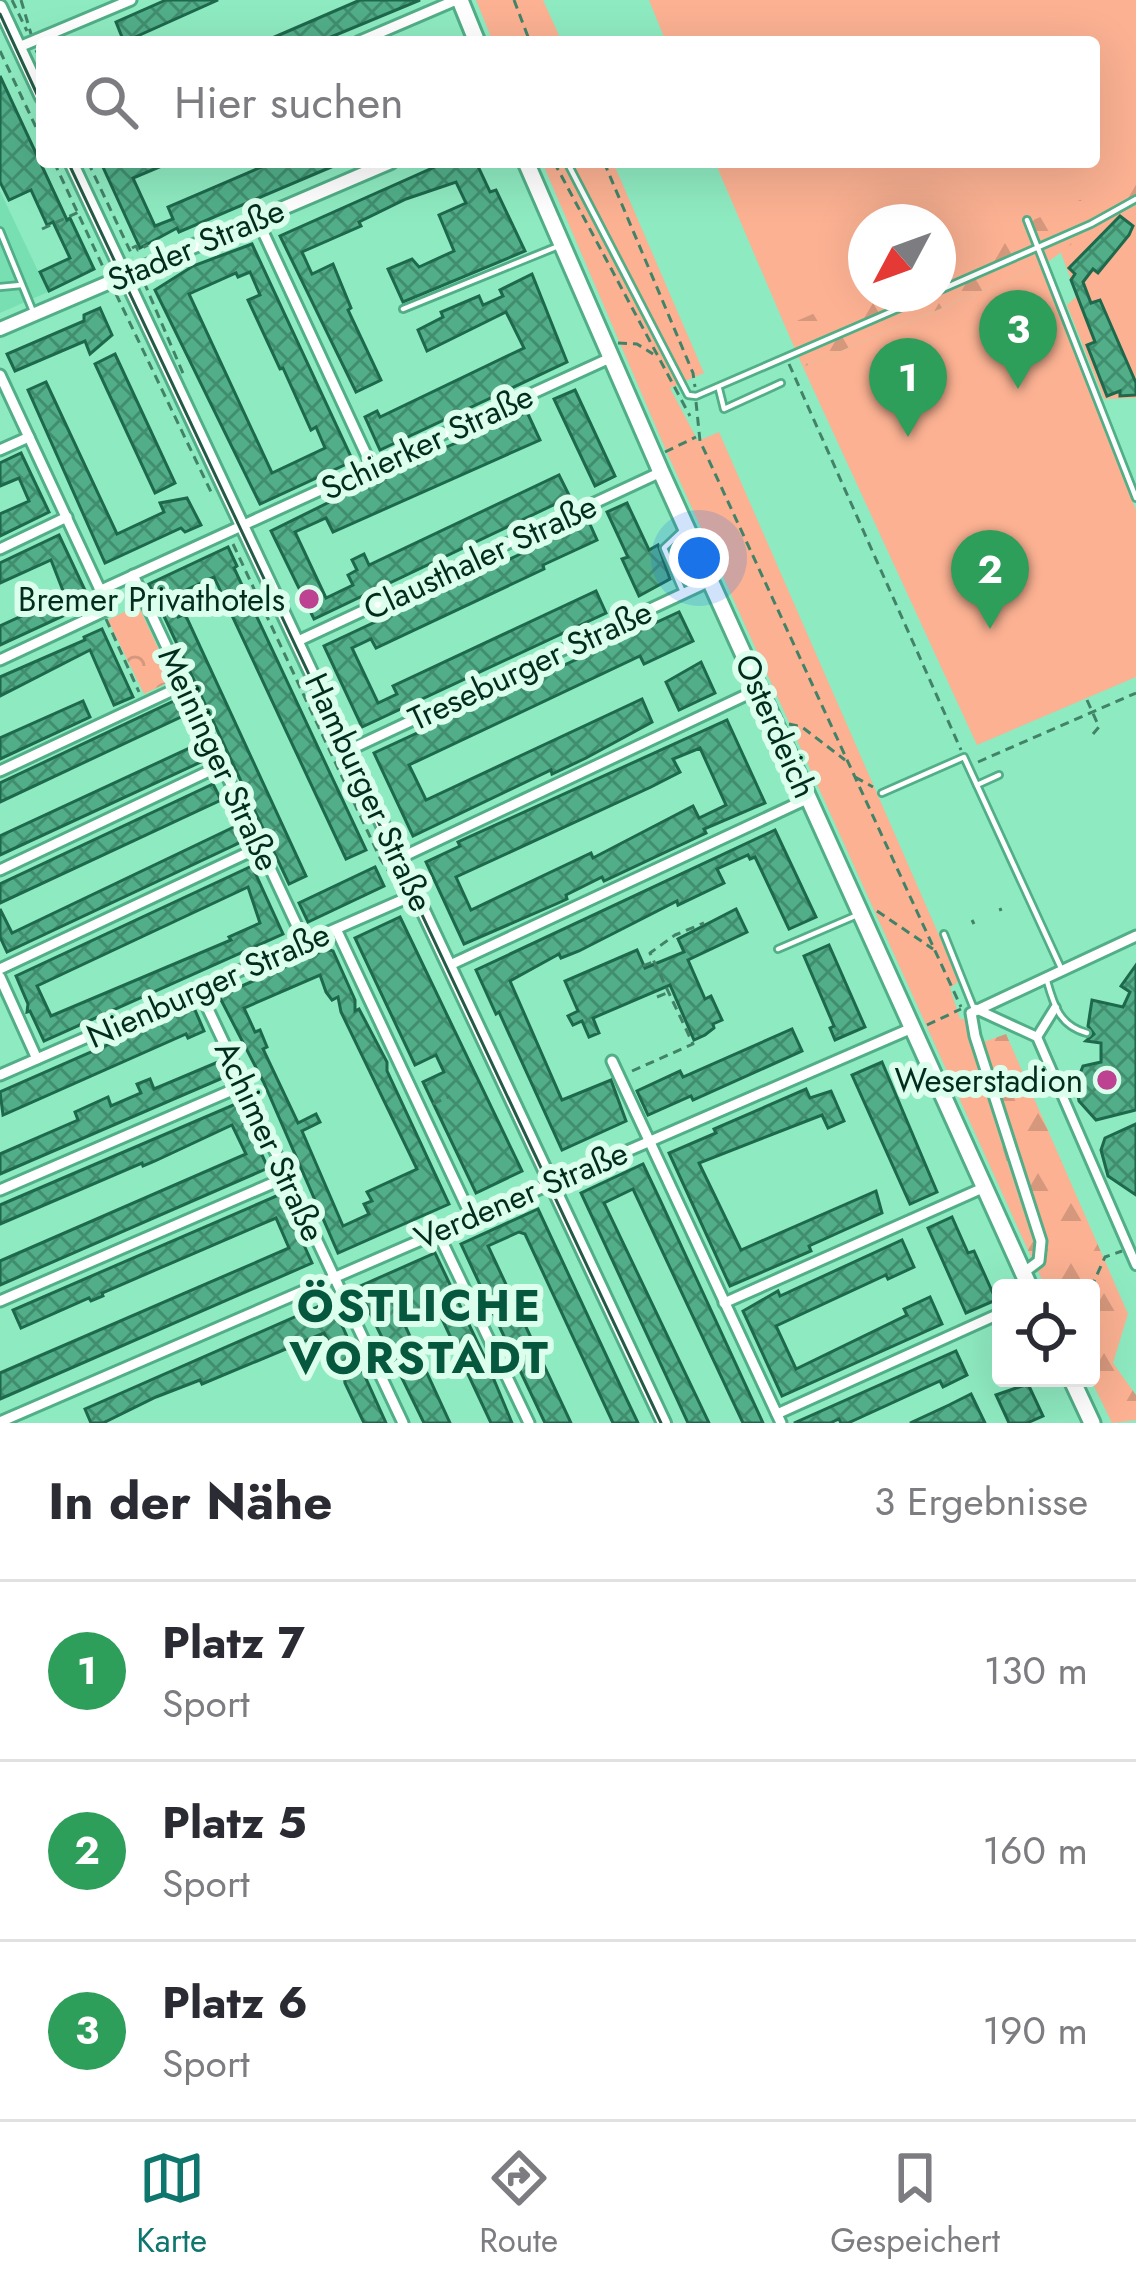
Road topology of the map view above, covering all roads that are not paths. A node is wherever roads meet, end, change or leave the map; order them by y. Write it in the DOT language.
graph roads {
  1 [pos="131,0"];
  2 [pos="458,0"];
  3 [pos="0,7"];
  4 [pos="44,36"];
  5 [pos="372,36"];
  6 [pos="474,36"];
  7 [pos="36,39"];
  8 [pos="25,44"];
  9 [pos="36,78"];
  10 [pos="75,168"];
  11 [pos="378,168"];
  12 [pos="529,168"];
  13 [pos="570,168"];
  14 [pos="1136,199"];
  15 [pos="257,219"];
  16 [pos="1027,220"];
  17 [pos="0,231"];
  18 [pos="561,244"];
  19 [pos="1038,248"];
  20 [pos="131,273"];
  21 [pos="956,284"];
  22 [pos="22,285"];
  23 [pos="0,286"];
  24 [pos="404,309"];
  25 [pos="891,312"];
  26 [pos="35,314"];
  27 [pos="0,329"];
  28 [pos="614,351"];
  29 [pos="0,375"];
  30 [pos="781,383"];
  31 [pos="718,386"];
  32 [pos="29,437"];
  33 [pos="0,451"];
  34 [pos="372,467"];
  35 [pos="661,472"];
  36 [pos="1136,498"];
  37 [pos="67,517"];
  38 [pos="244,526"];
  39 [pos="686,527"];
  40 [pos="0,549"];
  41 [pos="133,575"];
  42 [pos="710,581"];
  43 [pos="100,590"];
  44 [pos="683,593"];
  45 [pos="298,641"];
  46 [pos="0,660"];
  47 [pos="184,685"];
  48 [pos="759,689"];
  49 [pos="349,750"];
  50 [pos="222,765"];
  51 [pos="0,771"];
  52 [pos="999,775"];
  53 [pos="976,785"];
  54 [pos="881,794"];
  55 [pos="809,798"];
  56 [pos="260,847"];
  57 [pos="400,858"];
  58 [pos="0,870"];
  59 [pos="416,894"];
  60 [pos="865,910"];
  61 [pos="336,929"];
  62 [pos="944,934"];
  63 [pos="1136,936"];
  64 [pos="305,943"];
  65 [pos="778,949"];
  66 [pos="450,965"];
  67 [pos="1061,968"];
  68 [pos="0,973"];
  69 [pos="1046,976"];
  70 [pos="199,990"];
  71 [pos="1054,1008"];
  72 [pos="964,1010"];
  73 [pos="919,1027"];
  74 [pos="1087,1033"];
  75 [pos="1037,1037"];
  76 [pos="37,1059"];
  77 [pos="612,1061"];
  78 [pos="0,1075"];
  79 [pos="244,1085"];
  80 [pos="647,1141"];
  81 [pos="287,1177"];
  82 [pos="550,1181"];
  83 [pos="985,1186"];
  84 [pos="0,1190"];
  85 [pos="471,1216"];
  86 [pos="437,1231"];
  87 [pos="1136,1265"];
  88 [pos="334,1276"];
  89 [pos="1026,1279"];
  90 [pos="1027,1279"];
  91 [pos="0,1300"];
  92 [pos="724,1303"];
  93 [pos="992,1316"];
  94 [pos="1075,1387"];
  95 [pos="779,1419"];
  96 [pos="0,1422"];
  97 [pos="662,1422"];
  98 [pos="403,1423"];
  99 [pos="529,1423"];
  100 [pos="1092,1423"];
  1 -- 4 [label="street"];
  2 -- 5 [label="street"];
  2 -- 6 [label="main road"];
  3 -- 8 [label="street"];
  7 -- 8 [label="street"];
  8 -- 9 [label="street"];
  10 -- 20 [label="street, Hamburger Straße"];
  11 -- 15 [label="street, Stader Straße"];
  12 -- 18 [label="main road, Osterdeich"];
  13 -- 31 [label="lane"];
  14 -- 19 [label="lane"];
  15 -- 20 [label="street, Stader Straße"];
  15 -- 34 [label="street"];
  16 -- 19 [label="lane"];
  17 -- 22 [label="lane"];
  18 -- 24 [label="lane"];
  18 -- 28 [label="main road, Osterdeich"];
  19 -- 21 [label="lane"];
  19 -- 36 [label="lane"];
  20 -- 26 [label="street, Stader Straße"];
  20 -- 38 [label="street, Hamburger Straße"];
  22 -- 23 [label="lane"];
  22 -- 26 [label="lane"];
  25 -- 31 [label="lane"];
  26 -- 27 [label="street, Stader Straße"];
  28 -- 34 [label="street, Schierker Straße"];
  28 -- 35 [label="main road, Osterdeich"];
  29 -- 32 [label="street"];
  30 -- 31 [label="lane"];
  32 -- 33 [label="street"];
  32 -- 37 [label="street"];
  34 -- 38 [label="street, Schierker Straße"];
  35 -- 39 [label="main road, Osterdeich"];
  35 -- 45 [label="street, Clausthaler Straße"];
  37 -- 40 [label="street"];
  37 -- 43 [label="street"];
  38 -- 41 [label="street, Schierker Straße"];
  38 -- 45 [label="street, Hamburger Straße"];
  39 -- 42 [label="main road, Osterdeich"];
  39 -- 44 [label="lane"];
  41 -- 43 [label="street, Schierker Straße"];
  41 -- 47 [label="street, Meininger Straße"];
  42 -- 44 [label="street, Treseburger Straße"];
  42 -- 48 [label="main road, Osterdeich"];
  43 -- 46 [label="street"];
  44 -- 49 [label="street, Treseburger Straße"];
  45 -- 49 [label="street, Hamburger Straße"];
  47 -- 50 [label="street, Meininger Straße"];
  47 -- 51 [label="street"];
  48 -- 55 [label="main road, Osterdeich"];
  48 -- 57 [label="street"];
  49 -- 57 [label="street, Hamburger Straße"];
  50 -- 56 [label="street, Meininger Straße"];
  50 -- 58 [label="street"];
  52 -- 53 [label="lane"];
  53 -- 54 [label="lane"];
  53 -- 67 [label="lane"];
  55 -- 60 [label="main road, Osterdeich"];
  55 -- 66 [label="street"];
  56 -- 64 [label="street, Meininger Straße"];
  56 -- 68 [label="street"];
  57 -- 59 [label="street, Hamburger Straße"];
  59 -- 61 [label="street, Nienburger Straße"];
  59 -- 66 [label="street, Hamburger Straße"];
  60 -- 65 [label="lane"];
  60 -- 73 [label="main road, Osterdeich"];
  61 -- 64 [label="street, Nienburger Straße"];
  61 -- 85 [label="street"];
  62 -- 72 [label="lane"];
  63 -- 67 [label="street"];
  64 -- 70 [label="street, Nienburger Straße"];
  66 -- 82 [label="street, Hamburger Straße"];
  67 -- 69 [label="street"];
  68 -- 76 [label="street"];
  69 -- 71 [label="lane"];
  69 -- 72 [label="street"];
  70 -- 76 [label="street, Nienburger Straße"];
  70 -- 79 [label="street, Achimer Straße"];
  71 -- 74 [label="lane"];
  71 -- 75 [label="street"];
  72 -- 75 [label="street"];
  72 -- 90 [label="street"];
  73 -- 80 [label="street, Verdener Straße"];
  73 -- 83 [label="main road, Osterdeich"];
  75 -- 87 [label="street"];
  76 -- 78 [label="street, Nienburger Straße"];
  77 -- 80 [label="street"];
  79 -- 81 [label="street, Achimer Straße"];
  79 -- 84 [label="street"];
  80 -- 82 [label="street, Verdener Straße"];
  80 -- 92 [label="street"];
  81 -- 88 [label="street, Achimer Straße"];
  81 -- 91 [label="street"];
  82 -- 85 [label="street, Verdener Straße"];
  82 -- 97 [label="street, Hamburger Straße"];
  83 -- 89 [label="main road, Osterdeich"];
  83 -- 92 [label="street"];
  85 -- 86 [label="street, Verdener Straße"];
  86 -- 88 [label="street, Verdener Straße"];
  86 -- 99 [label="street"];
  88 -- 96 [label="street, Verdener Straße"];
  88 -- 98 [label="street, Achimer Straße"];
  92 -- 95 [label="street"];
  93 -- 95 [label="street"];
  94 -- 100 [label="main road"];
}
